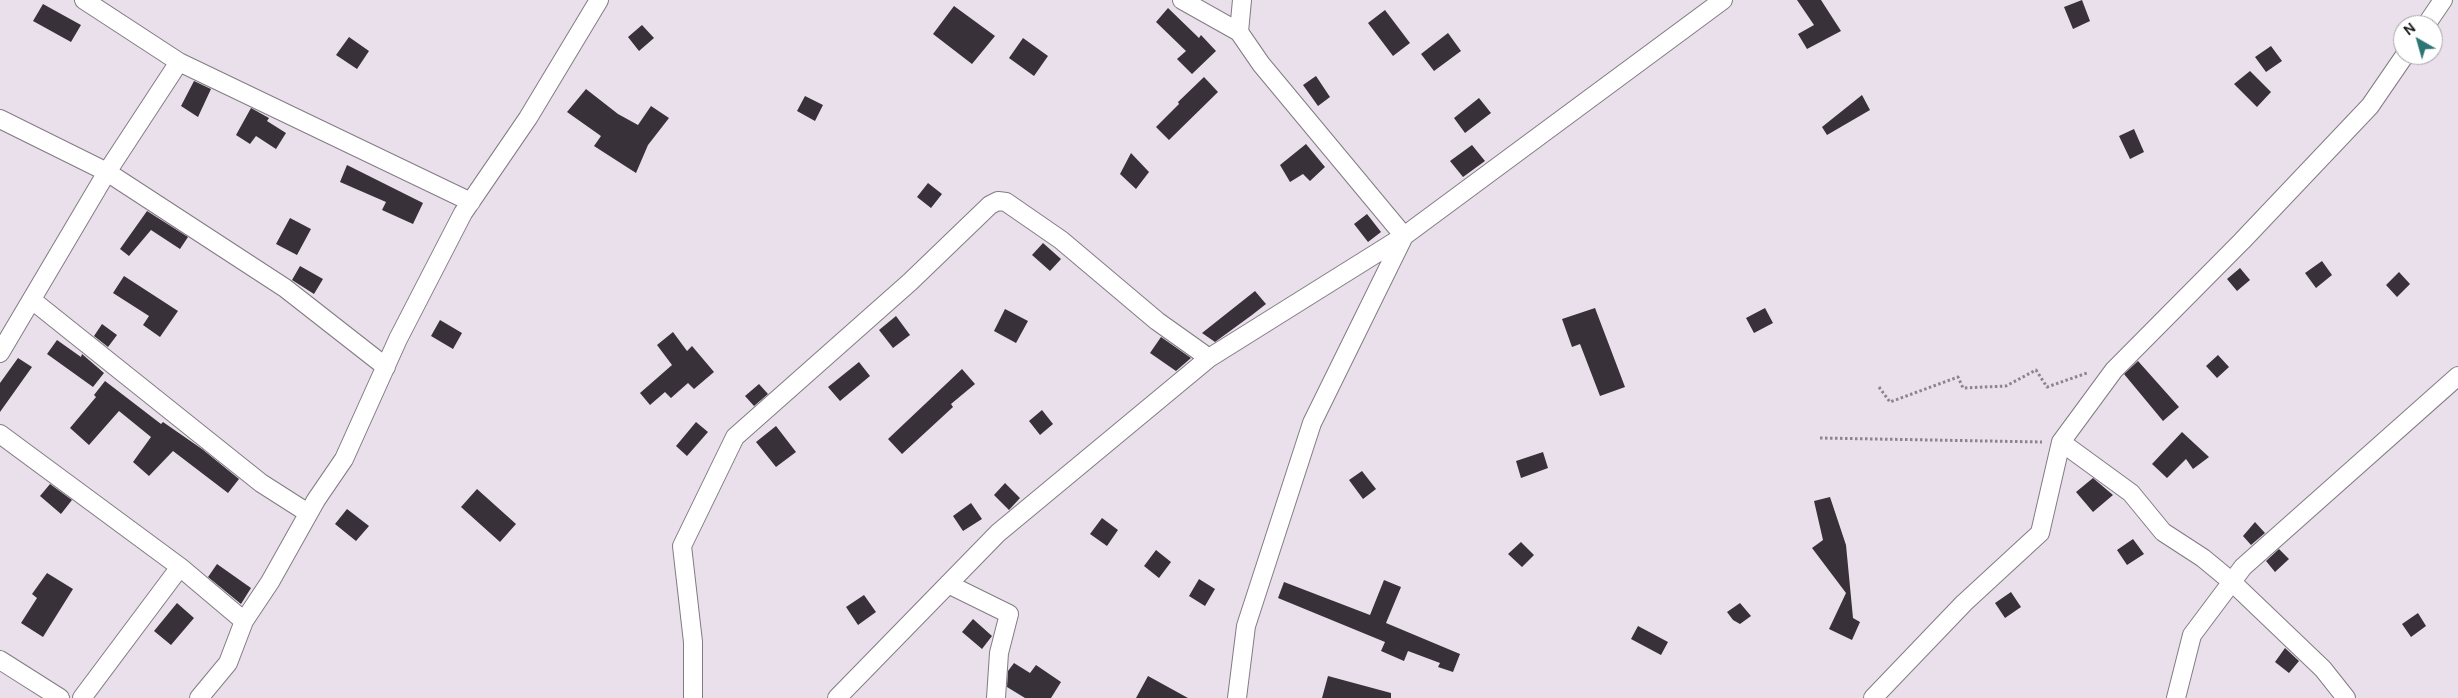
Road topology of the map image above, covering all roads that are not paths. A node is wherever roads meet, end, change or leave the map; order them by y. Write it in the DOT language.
graph roads {
  1 [pos="84,0"];
  2 [pos="598,0"];
  3 [pos="1182,0"];
  4 [pos="1242,0"];
  5 [pos="1723,0"];
  6 [pos="2443,0"];
  7 [pos="2433,15"];
  8 [pos="1239,32"];
  9 [pos="179,62"];
  10 [pos="2398,65"];
  11 [pos="0,119"];
  12 [pos="106,172"];
  13 [pos="470,202"];
  14 [pos="1404,236"];
  15 [pos="32,300"];
  16 [pos="0,353"];
  17 [pos="1209,358"];
  18 [pos="386,367"];
  19 [pos="2458,376"];
  20 [pos="0,434"];
  21 [pos="2061,442"];
  22 [pos="308,514"];
  23 [pos="180,567"];
  24 [pos="2232,582"];
  25 [pos="948,584"];
  26 [pos="244,621"];
  27 [pos="0,660"];
  28 [pos="60,698"];
  29 [pos="82,698"];
  30 [pos="199,698"];
  31 [pos="693,698"];
  32 [pos="837,698"];
  33 [pos="996,698"];
  34 [pos="1238,698"];
  35 [pos="1873,698"];
  36 [pos="2176,698"];
  37 [pos="2346,698"];
  1 -- 9 [label="street"];
  2 -- 13 [label="street"];
  3 -- 8 [label="street"];
  4 -- 8 [label="street"];
  5 -- 14 [label="street"];
  6 -- 7 [label="street"];
  8 -- 14 [label="street"];
  9 -- 12 [label="street"];
  9 -- 13 [label="street"];
  10 -- 21 [label="street"];
  11 -- 12 [label="street"];
  12 -- 15 [label="street"];
  12 -- 18 [label="street"];
  13 -- 18 [label="street"];
  14 -- 17 [label="street"];
  14 -- 34 [label="street"];
  15 -- 16 [label="street"];
  15 -- 22 [label="street"];
  17 -- 25 [label="street"];
  17 -- 31 [label="street"];
  18 -- 22 [label="street"];
  19 -- 24 [label="street"];
  20 -- 23 [label="street"];
  21 -- 24 [label="street"];
  21 -- 35 [label="street"];
  22 -- 26 [label="street"];
  23 -- 26 [label="street"];
  23 -- 29 [label="street"];
  24 -- 36 [label="street"];
  24 -- 37 [label="street"];
  25 -- 32 [label="street"];
  25 -- 33 [label="street"];
  26 -- 30 [label="street"];
  27 -- 28 [label="street"];
}
